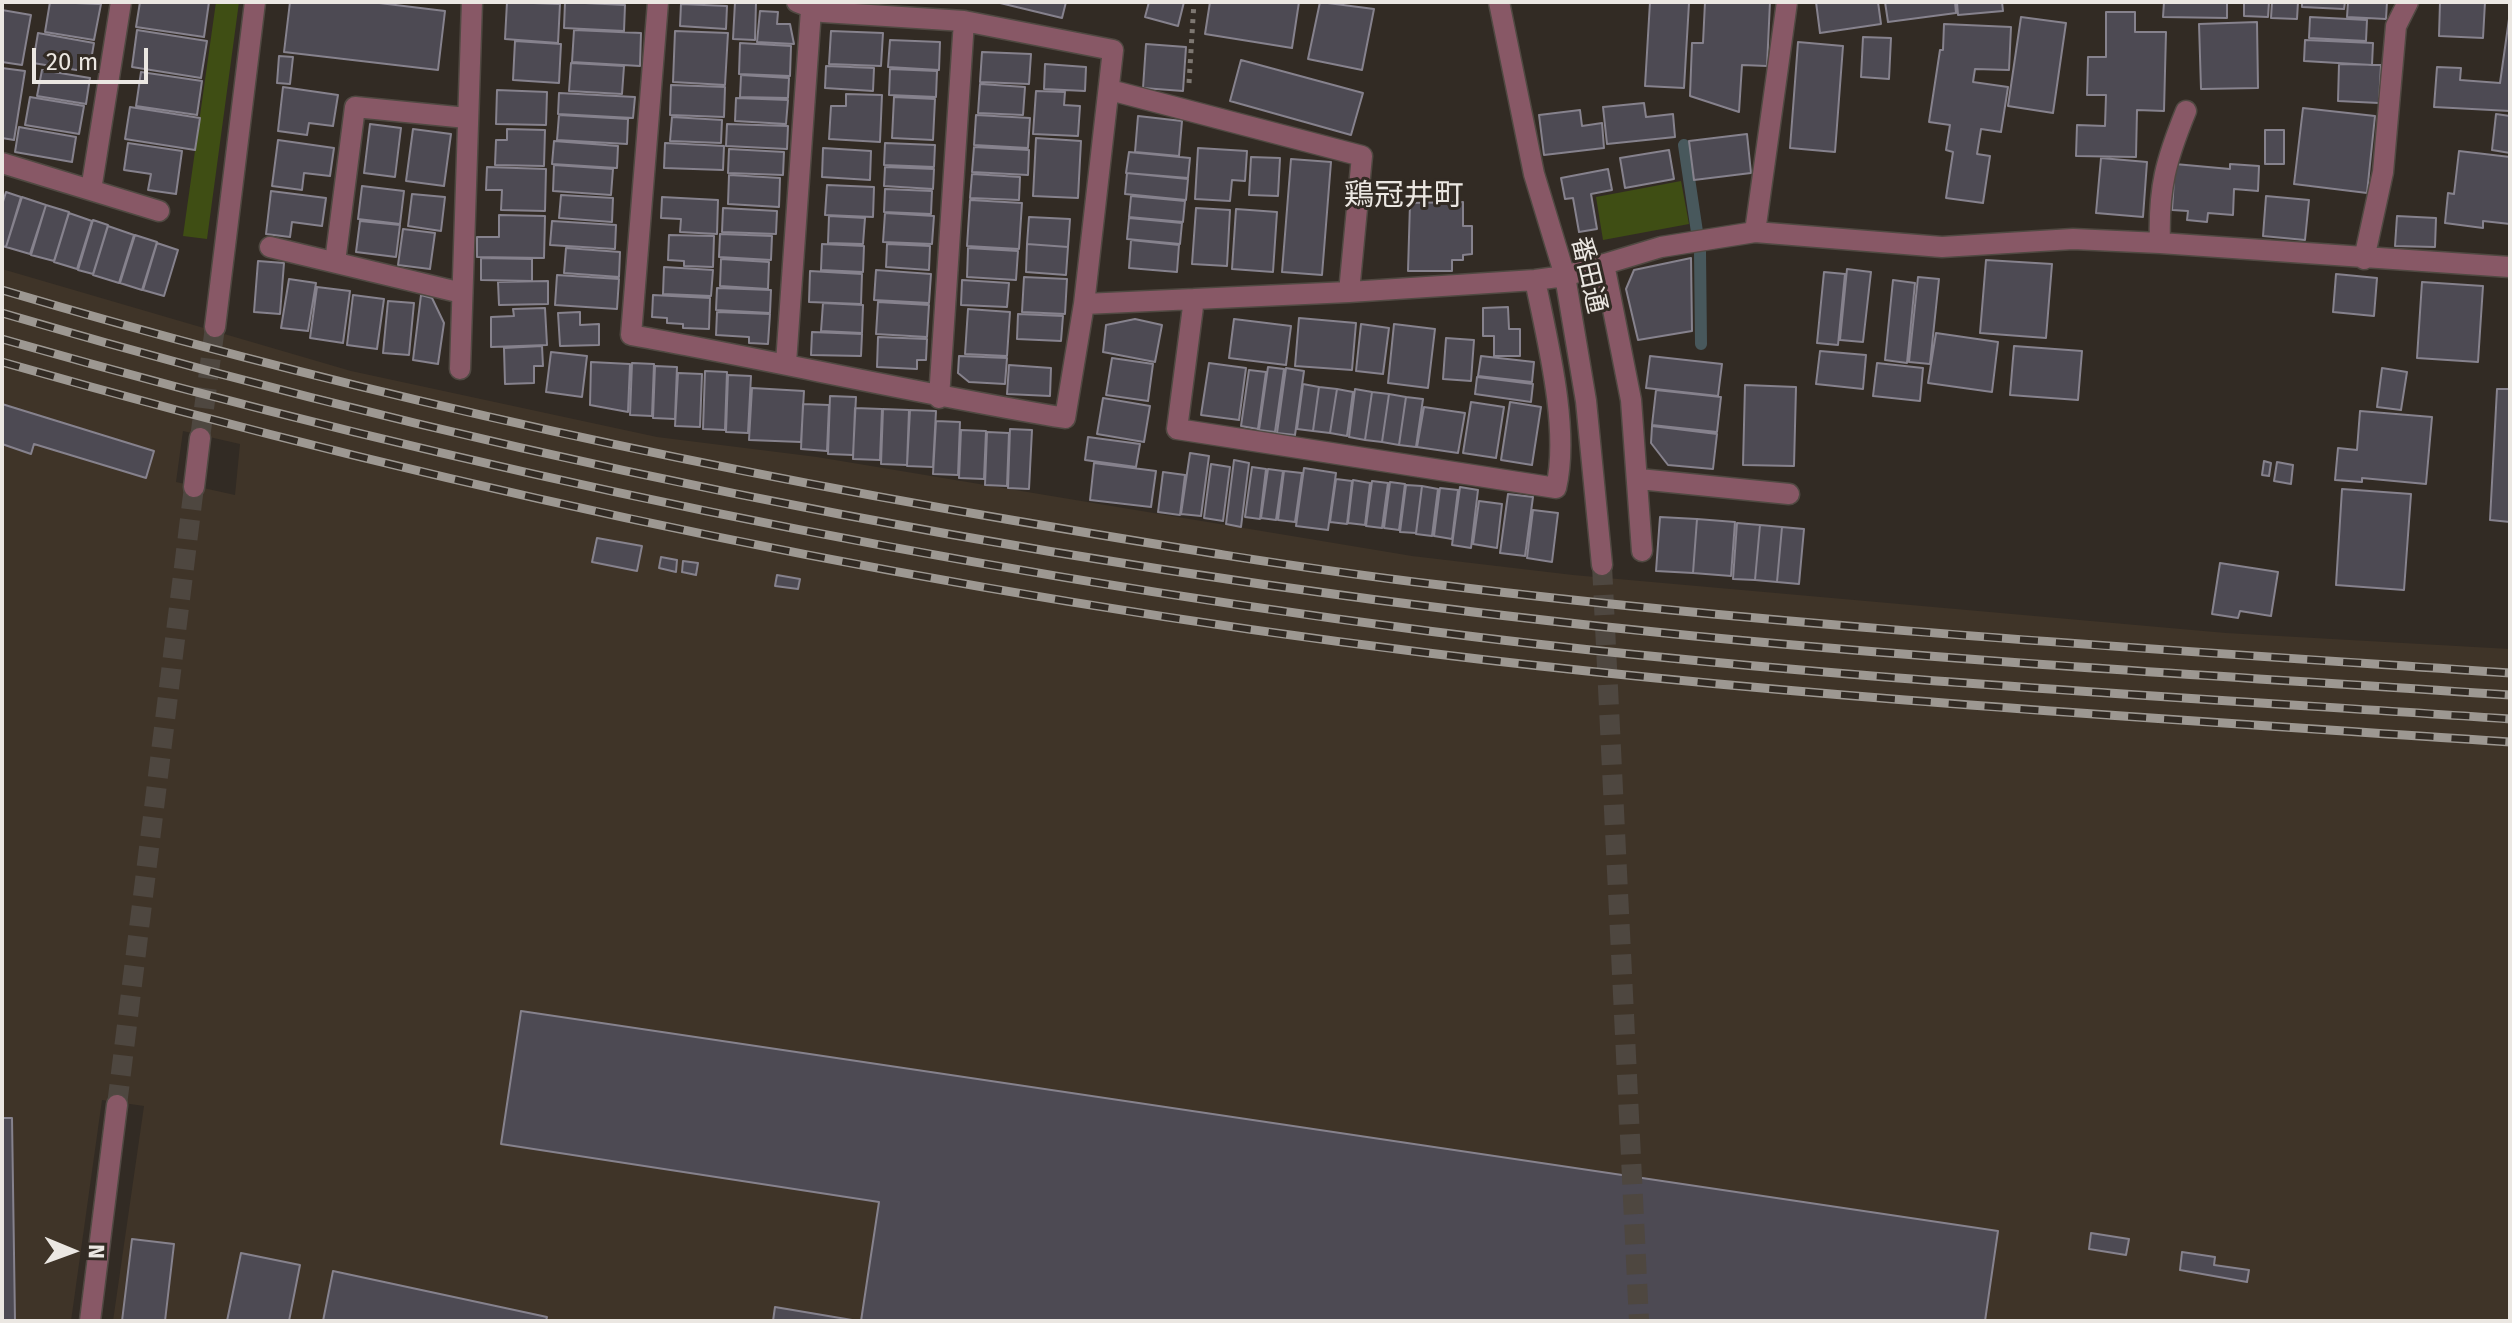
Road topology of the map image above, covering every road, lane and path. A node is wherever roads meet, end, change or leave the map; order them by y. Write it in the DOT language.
graph roads {
  1 [pos="121,2"];
  2 [pos="255,2"];
  3 [pos="472,2"];
  4 [pos="658,2"];
  5 [pos="1194,2"];
  6 [pos="1499,2"];
  7 [pos="1787,2"];
  8 [pos="2408,2"];
  9 [pos="804,6"];
  10 [pos="964,21"];
  11 [pos="1110,90"];
  12 [pos="1187,108"];
  13 [pos="2186,111"];
  14 [pos="467,118"];
  15 [pos="2,163"];
  16 [pos="91,190"];
  17 [pos="159,211"];
  18 [pos="1755,232"];
  19 [pos="2160,243"];
  20 [pos="270,247"];
  21 [pos="2364,259"];
  22 [pos="335,262"];
  23 [pos="1604,264"];
  24 [pos="2510,267"];
  25 [pos="1565,276"];
  26 [pos="1535,280"];
  27 [pos="1349,292"];
  28 [pos="462,293"];
  29 [pos="1194,299"];
  30 [pos="1084,304"];
  31 [pos="215,327"];
  32 [pos="786,363"];
  33 [pos="460,369"];
  34 [pos="939,398"];
  35 [pos="200,438"];
  36 [pos="1639,479"];
  37 [pos="194,487"];
  38 [pos="1789,494"];
  39 [pos="1642,551"];
  40 [pos="1602,565"];
  41 [pos="117,1105"];
  42 [pos="90,1321"];
  1 -- 16 [label="street"];
  2 -- 31 [label="street"];
  3 -- 14 [label="street"];
  4 -- 32 [label="street"];
  5 -- 12 [label="path"];
  6 -- 25 [label="street, 番田通"];
  7 -- 18 [label="street"];
  8 -- 21 [label="street"];
  9 -- 10 [label="street"];
  9 -- 32 [label="street"];
  10 -- 11 [label="street"];
  10 -- 34 [label="street"];
  11 -- 12 [label="street"];
  11 -- 30 [label="street"];
  12 -- 27 [label="street"];
  13 -- 19 [label="street"];
  14 -- 22 [label="street"];
  14 -- 28 [label="street"];
  15 -- 16 [label="street"];
  16 -- 17 [label="street"];
  18 -- 19 [label="street"];
  18 -- 23 [label="street"];
  19 -- 21 [label="street"];
  20 -- 22 [label="street"];
  21 -- 24 [label="street"];
  22 -- 28 [label="street"];
  23 -- 25 [label="street"];
  23 -- 36 [label="street"];
  25 -- 26 [label="street"];
  25 -- 40 [label="street, 番田通"];
  26 -- 27 [label="street"];
  26 -- 29 [label="street"];
  27 -- 29 [label="street"];
  28 -- 33 [label="street"];
  29 -- 30 [label="street"];
  30 -- 34 [label="street"];
  32 -- 34 [label="street"];
  35 -- 37 [label="street"];
  36 -- 38 [label="street"];
  36 -- 39 [label="street"];
  41 -- 42 [label="street"];
}
